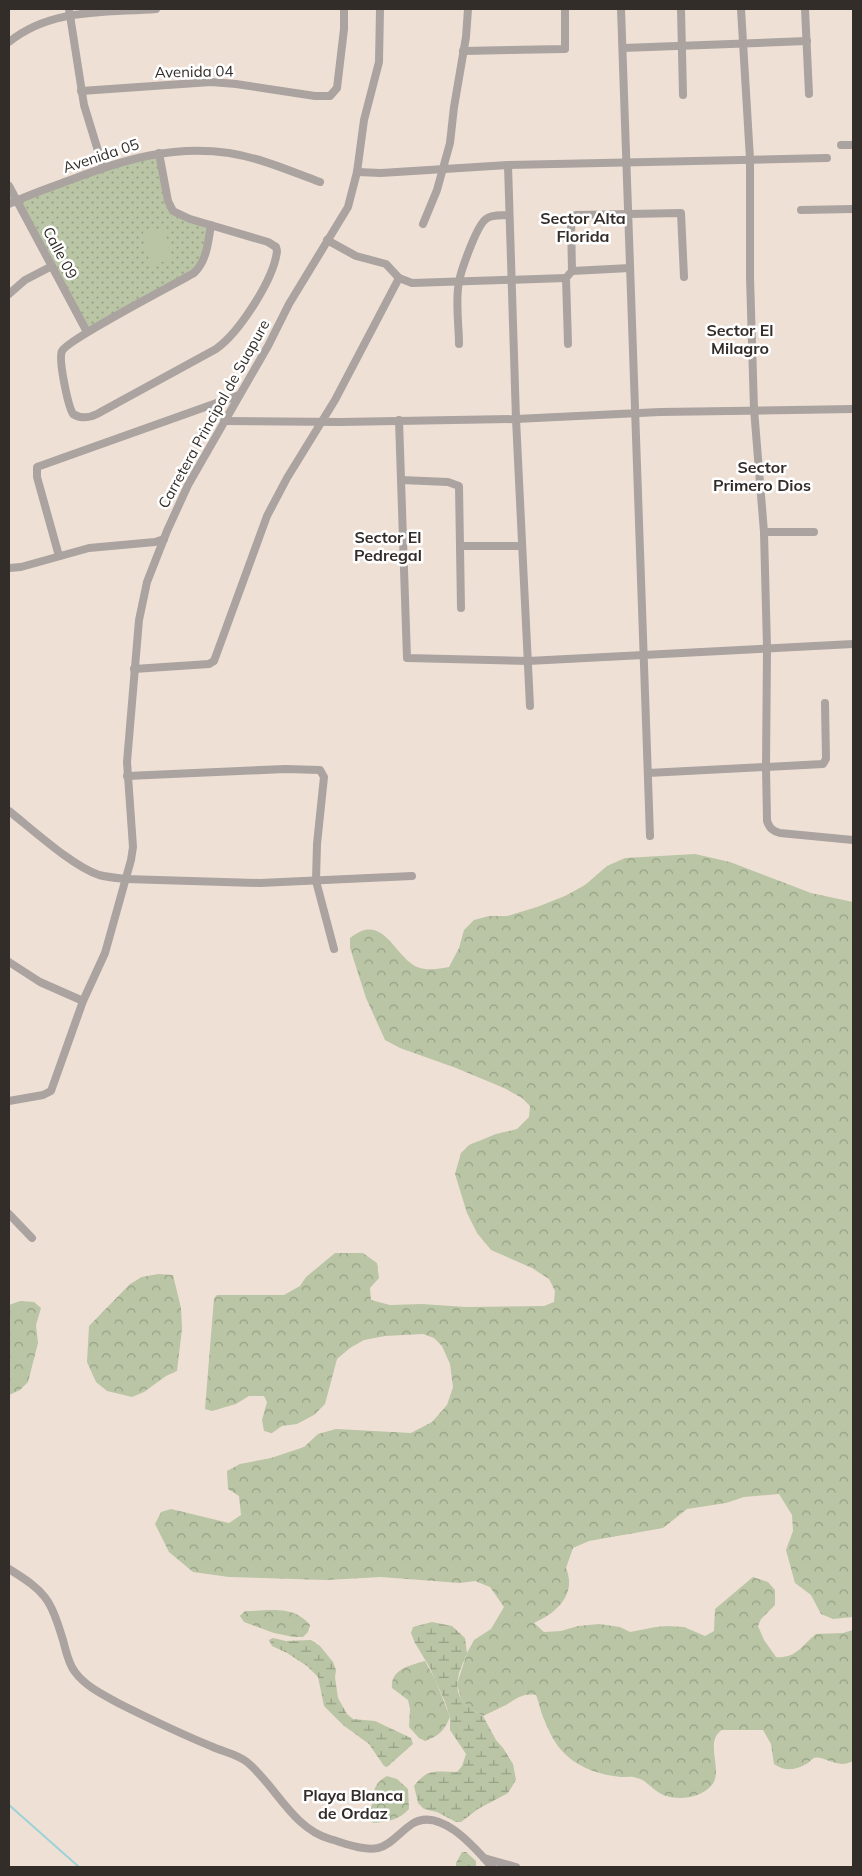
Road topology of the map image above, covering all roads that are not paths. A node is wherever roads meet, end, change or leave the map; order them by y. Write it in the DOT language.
graph roads {
  1 [pos="147,9"];
  2 [pos="156,9"];
  3 [pos="344,9"];
  4 [pos="380,9"];
  5 [pos="468,9"];
  6 [pos="565,9"];
  7 [pos="621,9"];
  8 [pos="681,9"];
  9 [pos="741,9"];
  10 [pos="805,9"];
  11 [pos="70,12"];
  12 [pos="807,41"];
  13 [pos="9,42"];
  14 [pos="743,44"];
  15 [pos="681,46"];
  16 [pos="622,48"];
  17 [pos="463,51"];
  18 [pos="81,91"];
  19 [pos="809,94"];
  20 [pos="683,95"];
  21 [pos="841,145"];
  22 [pos="853,145"];
  23 [pos="159,153"];
  24 [pos="827,158"];
  25 [pos="750,159"];
  26 [pos="627,164"];
  27 [pos="508,165"];
  28 [pos="104,167"];
  29 [pos="444,168"];
  30 [pos="357,172"];
  31 [pos="320,182"];
  32 [pos="9,186"];
  33 [pos="13,202"];
  34 [pos="801,210"];
  35 [pos="853,210"];
  36 [pos="628,214"];
  37 [pos="509,215"];
  38 [pos="423,224"];
  39 [pos="211,225"];
  40 [pos="327,240"];
  41 [pos="52,266"];
  42 [pos="630,268"];
  43 [pos="572,271"];
  44 [pos="684,277"];
  45 [pos="399,278"];
  46 [pos="566,278"];
  47 [pos="512,280"];
  48 [pos="459,282"];
  49 [pos="9,294"];
  50 [pos="87,332"];
  51 [pos="460,344"];
  52 [pos="568,344"];
  53 [pos="239,395"];
  54 [pos="754,409"];
  55 [pos="853,409"];
  56 [pos="636,414"];
  57 [pos="516,419"];
  58 [pos="399,420"];
  59 [pos="224,421"];
  60 [pos="322,422"];
  61 [pos="401,480"];
  62 [pos="764,532"];
  63 [pos="814,532"];
  64 [pos="164,539"];
  65 [pos="460,546"];
  66 [pos="522,546"];
  67 [pos="59,556"];
  68 [pos="9,568"];
  69 [pos="461,608"];
  70 [pos="853,644"];
  71 [pos="767,648"];
  72 [pos="644,655"];
  73 [pos="528,661"];
  74 [pos="134,669"];
  75 [pos="825,703"];
  76 [pos="530,706"];
  77 [pos="766,767"];
  78 [pos="648,773"];
  79 [pos="127,776"];
  80 [pos="9,812"];
  81 [pos="650,836"];
  82 [pos="853,840"];
  83 [pos="412,876"];
  84 [pos="126,879"];
  85 [pos="316,881"];
  86 [pos="334,949"];
  87 [pos="9,962"];
  88 [pos="83,1002"];
  89 [pos="9,1101"];
  90 [pos="9,1214"];
  91 [pos="32,1238"];
  92 [pos="9,1568"];
  93 [pos="484,1858"];
  94 [pos="492,1867"];
  95 [pos="516,1867"];
  1 -- 2 [label="street"];
  1 -- 11 [label="street"];
  3 -- 18 [label="street, Avenida 04"];
  4 -- 30 [label="street, Carretera Principal de Suapure"];
  5 -- 17 [label="street"];
  6 -- 17 [label="street"];
  7 -- 16 [label="street"];
  8 -- 15 [label="street"];
  9 -- 14 [label="street"];
  10 -- 12 [label="street"];
  11 -- 13 [label="street"];
  11 -- 18 [label="street"];
  12 -- 14 [label="street"];
  12 -- 19 [label="street"];
  14 -- 15 [label="street"];
  14 -- 25 [label="street"];
  15 -- 16 [label="street"];
  15 -- 20 [label="street"];
  16 -- 26 [label="street"];
  17 -- 29 [label="street"];
  18 -- 28 [label="street"];
  21 -- 22 [label="street"];
  23 -- 28 [label="street, Avenida 05"];
  23 -- 31 [label="street, Avenida 05"];
  23 -- 39 [label="street"];
  24 -- 25 [label="street"];
  25 -- 26 [label="street"];
  25 -- 54 [label="street"];
  26 -- 27 [label="street"];
  26 -- 36 [label="street"];
  27 -- 29 [label="street"];
  27 -- 37 [label="street"];
  28 -- 33 [label="street, Avenida 05"];
  29 -- 30 [label="street"];
  29 -- 38 [label="street"];
  30 -- 40 [label="street, Carretera Principal de Suapure"];
  32 -- 33 [label="street, Calle 09"];
  33 -- 41 [label="street, Calle 09"];
  34 -- 35 [label="street"];
  36 -- 42 [label="street"];
  36 -- 43 [label="street"];
  36 -- 44 [label="street"];
  37 -- 47 [label="street"];
  37 -- 48 [label="street"];
  39 -- 50 [label="street"];
  39 -- 50 [label="street"];
  40 -- 45 [label="street"];
  40 -- 53 [label="street, Carretera Principal de Suapure"];
  41 -- 49 [label="street"];
  41 -- 50 [label="street, Calle 09"];
  42 -- 43 [label="street"];
  42 -- 56 [label="street"];
  43 -- 46 [label="street"];
  45 -- 48 [label="street"];
  45 -- 60 [label="street"];
  46 -- 47 [label="street"];
  46 -- 52 [label="street"];
  47 -- 48 [label="street"];
  47 -- 57 [label="street"];
  48 -- 51 [label="street"];
  53 -- 59 [label="street, Carretera Principal de Suapure"];
  53 -- 67 [label="street"];
  54 -- 55 [label="street"];
  54 -- 56 [label="street"];
  54 -- 62 [label="street"];
  56 -- 57 [label="street"];
  56 -- 72 [label="street"];
  57 -- 58 [label="street"];
  57 -- 66 [label="street"];
  58 -- 60 [label="street"];
  58 -- 61 [label="street"];
  59 -- 60 [label="street"];
  59 -- 64 [label="street, Carretera Principal de Suapure"];
  60 -- 74 [label="street"];
  61 -- 65 [label="street"];
  61 -- 73 [label="street"];
  62 -- 63 [label="street"];
  62 -- 71 [label="street"];
  64 -- 67 [label="street"];
  64 -- 74 [label="street, Carretera Principal de Suapure"];
  65 -- 66 [label="street"];
  65 -- 69 [label="street"];
  66 -- 73 [label="street"];
  67 -- 68 [label="street"];
  70 -- 71 [label="street"];
  71 -- 72 [label="street"];
  71 -- 77 [label="street"];
  72 -- 73 [label="street"];
  72 -- 78 [label="street"];
  73 -- 76 [label="street"];
  74 -- 79 [label="street, Carretera Principal de Suapure"];
  75 -- 77 [label="street"];
  77 -- 78 [label="street"];
  77 -- 82 [label="street"];
  78 -- 81 [label="street"];
  79 -- 84 [label="street, Carretera Principal de Suapure"];
  79 -- 85 [label="street"];
  80 -- 84 [label="street"];
  83 -- 85 [label="street"];
  84 -- 85 [label="street"];
  84 -- 88 [label="street, Carretera Principal de Suapure"];
  85 -- 86 [label="street"];
  87 -- 88 [label="street"];
  88 -- 89 [label="street, Carretera Principal de Suapure"];
  90 -- 91 [label="street"];
  92 -- 93 [label="street"];
  93 -- 94 [label="street"];
  93 -- 95 [label="street"];
}
